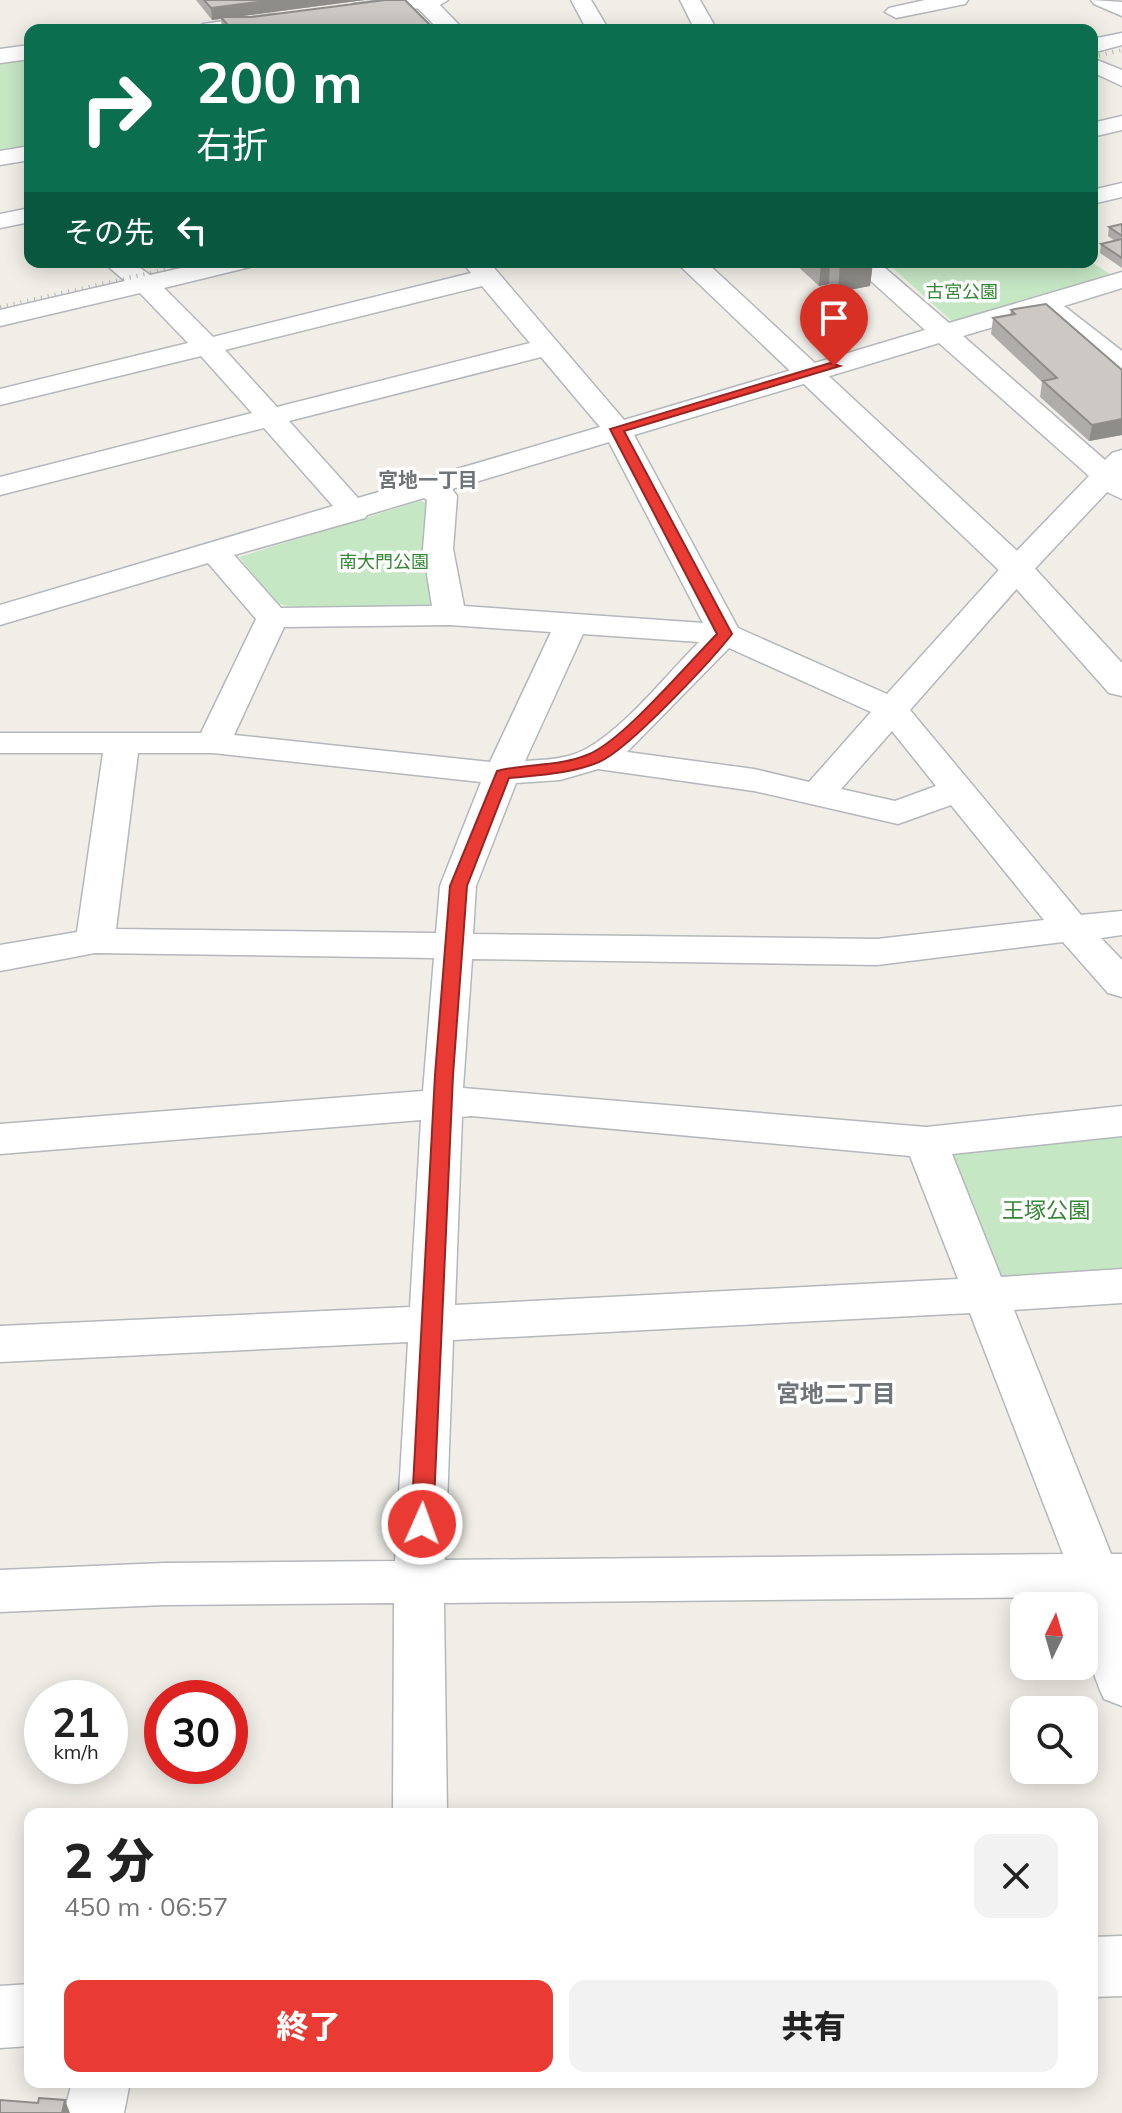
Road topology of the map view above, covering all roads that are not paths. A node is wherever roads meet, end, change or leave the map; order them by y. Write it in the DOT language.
graph roads {
  1 [pos="231,0"];
  2 [pos="581,0"];
  3 [pos="690,0"];
  4 [pos="958,0"];
  5 [pos="1101,0"];
  6 [pos="428,1"];
  7 [pos="889,6"];
  8 [pos="1122,10"];
  9 [pos="328,14"];
  10 [pos="297,18"];
  11 [pos="251,24"];
  12 [pos="268,24"];
  13 [pos="447,24"];
  14 [pos="595,24"];
  15 [pos="703,24"];
  16 [pos="908,24"];
  17 [pos="1122,39"];
  18 [pos="24,53"];
  19 [pos="1098,54"];
  20 [pos="0,56"];
  21 [pos="1098,58"];
  22 [pos="1122,58"];
  23 [pos="1098,62"];
  24 [pos="1122,79"];
  25 [pos="1122,123"];
  26 [pos="1098,129"];
  27 [pos="24,154"];
  28 [pos="0,158"];
  29 [pos="1122,190"];
  30 [pos="1098,196"];
  31 [pos="24,216"];
  32 [pos="0,221"];
  33 [pos="696,268"];
  34 [pos="870,268"];
  35 [pos="131,269"];
  36 [pos="482,270"];
  37 [pos="1115,272"];
  38 [pos="0,295"];
  39 [pos="1046,304"];
  40 [pos="0,318"];
  41 [pos="946,334"];
  42 [pos="208,347"];
  43 [pos="547,347"];
  44 [pos="1122,365"];
  45 [pos="806,374"];
  46 [pos="0,397"];
  47 [pos="269,417"];
  48 [pos="617,429"];
  49 [pos="1117,475"];
  50 [pos="0,486"];
  51 [pos="430,489"];
  52 [pos="354,512"];
  53 [pos="215,552"];
  54 [pos="1017,569"];
  55 [pos="0,615"];
  56 [pos="450,615"];
  57 [pos="272,618"];
  58 [pos="572,622"];
  59 [pos="725,634"];
  60 [pos="1122,685"];
  61 [pos="892,709"];
  62 [pos="0,743"];
  63 [pos="122,743"];
  64 [pos="213,743"];
  65 [pos="596,758"];
  66 [pos="502,774"];
  67 [pos="957,790"];
  68 [pos="819,792"];
  69 [pos="1122,923"];
  70 [pos="1072,929"];
  71 [pos="95,941"];
  72 [pos="453,948"];
  73 [pos="0,958"];
  74 [pos="1122,984"];
  75 [pos="442,1104"];
  76 [pos="1122,1121"];
  77 [pos="0,1139"];
  78 [pos="926,1142"];
  79 [pos="1122,1286"];
  80 [pos="986,1295"];
  81 [pos="431,1322"];
  82 [pos="0,1344"];
  83 [pos="1109,1576"];
  84 [pos="419,1582"];
  85 [pos="0,1591"];
  86 [pos="1122,1683"];
  87 [pos="420,1808"];
  88 [pos="1122,1966"];
  89 [pos="1098,1967"];
  90 [pos="24,2015"];
  91 [pos="0,2017"];
  92 [pos="100,2088"];
  93 [pos="94,2113"];
  1 -- 11 [label="street"];
  2 -- 14 [label="street"];
  3 -- 15 [label="street"];
  4 -- 7 [label="street"];
  5 -- 8 [label="street"];
  6 -- 9 [label="street"];
  6 -- 13 [label="street"];
  7 -- 16 [label="street"];
  10 -- 12 [label="street"];
  17 -- 19 [label="street"];
  18 -- 20 [label="street"];
  21 -- 22 [label="street"];
  23 -- 24 [label="street"];
  25 -- 26 [label="street"];
  27 -- 28 [label="street"];
  29 -- 30 [label="street"];
  31 -- 32 [label="street"];
  33 -- 45 [label="street"];
  34 -- 41 [label="street"];
  35 -- 38 [label="street"];
  35 -- 40 [label="street"];
  35 -- 42 [label="street"];
  36 -- 42 [label="street"];
  36 -- 43 [label="street"];
  37 -- 39 [label="street"];
  39 -- 41 [label="street"];
  39 -- 44 [label="street"];
  41 -- 45 [label="street"];
  41 -- 49 [label="street"];
  42 -- 46 [label="street"];
  42 -- 47 [label="street"];
  43 -- 47 [label="street"];
  43 -- 48 [label="street"];
  45 -- 48 [label="street"];
  45 -- 54 [label="street"];
  47 -- 50 [label="street"];
  47 -- 52 [label="street"];
  48 -- 51 [label="street"];
  48 -- 59 [label="street"];
  49 -- 54 [label="street"];
  51 -- 52 [label="street"];
  51 -- 56 [label="street"];
  52 -- 53 [label="street"];
  53 -- 55 [label="street"];
  53 -- 57 [label="street"];
  54 -- 60 [label="street"];
  54 -- 61 [label="street"];
  56 -- 57 [label="street"];
  56 -- 58 [label="street"];
  57 -- 64 [label="street"];
  58 -- 59 [label="street"];
  58 -- 66 [label="street"];
  59 -- 61 [label="street"];
  59 -- 65 [label="street"];
  61 -- 67 [label="street"];
  61 -- 68 [label="street"];
  62 -- 63 [label="street"];
  63 -- 64 [label="street"];
  63 -- 71 [label="street"];
  64 -- 66 [label="street"];
  65 -- 66 [label="street"];
  65 -- 68 [label="street"];
  66 -- 72 [label="street"];
  67 -- 68 [label="street"];
  67 -- 70 [label="street"];
  69 -- 70 [label="street"];
  70 -- 72 [label="street"];
  70 -- 74 [label="street"];
  71 -- 72 [label="street"];
  71 -- 73 [label="street"];
  72 -- 75 [label="street"];
  75 -- 77 [label="street"];
  75 -- 78 [label="street"];
  75 -- 81 [label="street"];
  76 -- 78 [label="street"];
  78 -- 80 [label="street"];
  79 -- 80 [label="street"];
  80 -- 81 [label="street"];
  80 -- 83 [label="street"];
  81 -- 82 [label="street"];
  81 -- 84 [label="street"];
  83 -- 84 [label="street"];
  83 -- 86 [label="street"];
  84 -- 85 [label="street"];
  84 -- 87 [label="street"];
  88 -- 89 [label="street"];
  90 -- 91 [label="street"];
  92 -- 93 [label="street"];
}
